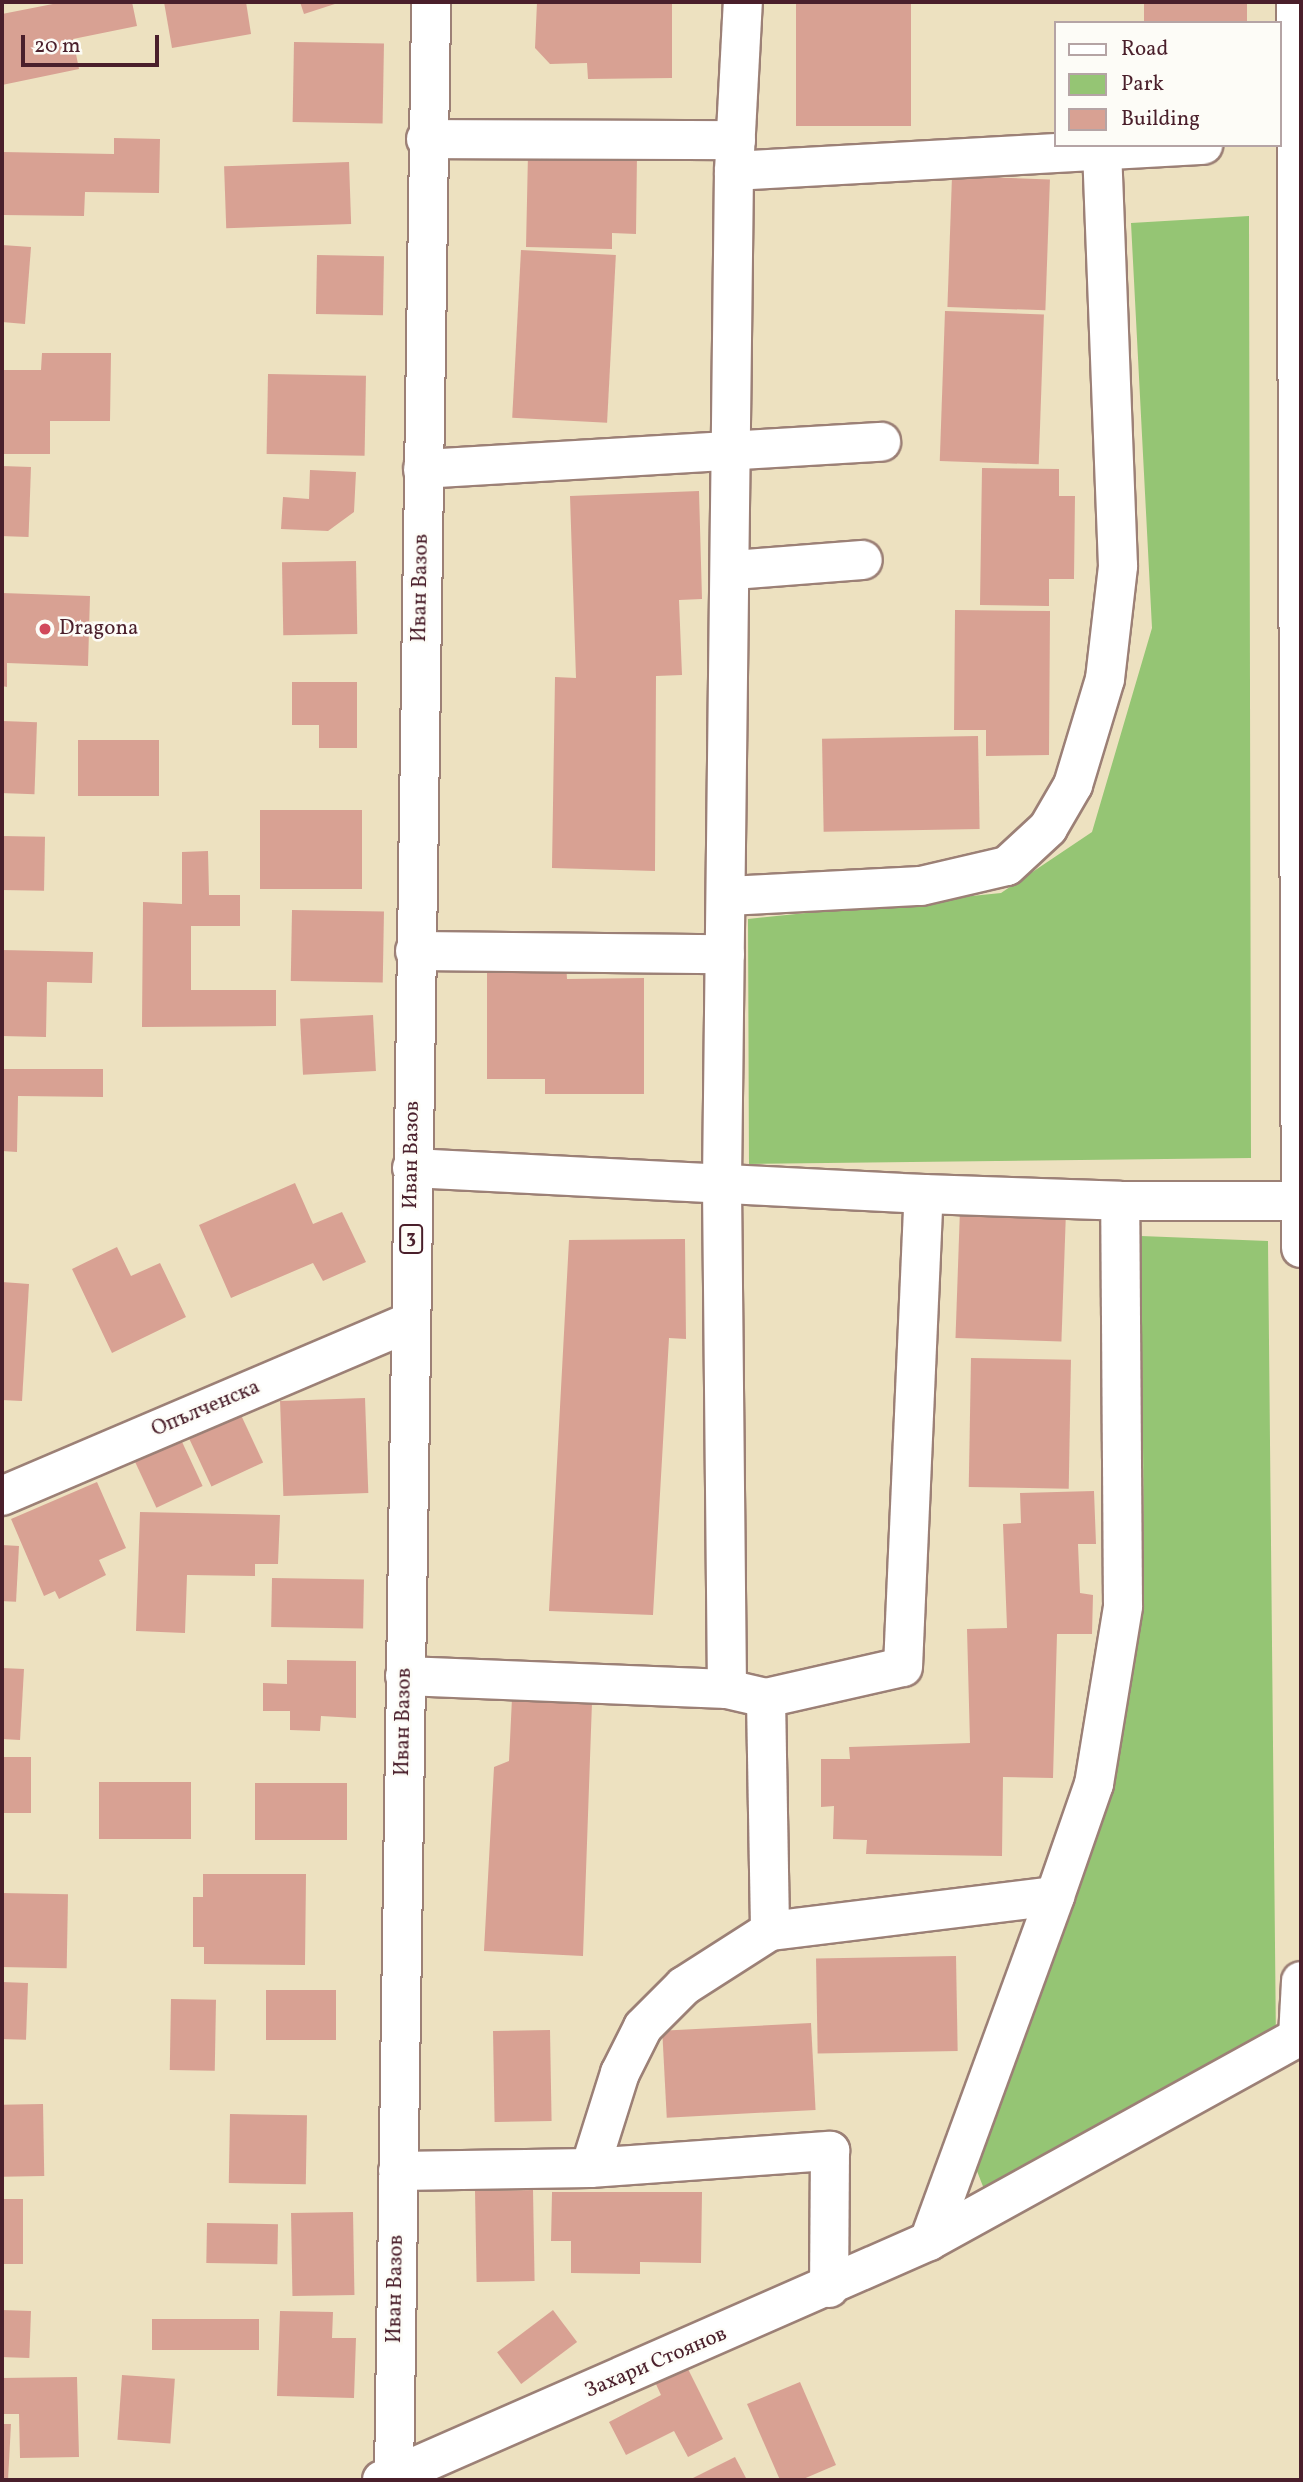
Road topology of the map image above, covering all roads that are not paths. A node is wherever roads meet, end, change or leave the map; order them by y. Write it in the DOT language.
graph roads {
  1 [pos="430,2"];
  2 [pos="743,2"];
  3 [pos="1296,2"];
  4 [pos="426,139"];
  5 [pos="1290,140"];
  6 [pos="1169,147"];
  7 [pos="1102,151"];
  8 [pos="735,156"];
  9 [pos="881,442"];
  10 [pos="734,453"];
  11 [pos="422,469"];
  12 [pos="863,561"];
  13 [pos="733,570"];
  14 [pos="728,896"];
  15 [pos="415,951"];
  16 [pos="725,954"];
  17 [pos="412,1168"];
  18 [pos="722,1182"];
  19 [pos="923,1194"];
  20 [pos="1299,1201"];
  21 [pos="1120,1202"];
  22 [pos="1301,1248"];
  23 [pos="410,1322"];
  24 [pos="2,1496"];
  25 [pos="405,1676"];
  26 [pos="727,1689"];
  27 [pos="766,1698"];
  28 [pos="1055,1896"];
  29 [pos="770,1931"];
  30 [pos="1301,1981"];
  31 [pos="1300,2037"];
  32 [pos="590,2168"];
  33 [pos="398,2171"];
  34 [pos="929,2241"];
  35 [pos="830,2288"];
  36 [pos="459,2465"];
  37 [pos="388,2478"];
  1 -- 4 [label="street, Иван Вазов / 3"];
  2 -- 8 [label="street"];
  3 -- 5 [label="street"];
  4 -- 8 [label="street"];
  4 -- 11 [label="street, Иван Вазов / 3"];
  5 -- 20 [label="street"];
  6 -- 7 [label="street"];
  7 -- 8 [label="street"];
  7 -- 14 [label="street"];
  8 -- 10 [label="street"];
  9 -- 10 [label="street"];
  10 -- 11 [label="street"];
  10 -- 13 [label="street"];
  11 -- 15 [label="street, Иван Вазов / 3"];
  12 -- 13 [label="street"];
  13 -- 14 [label="street"];
  14 -- 16 [label="street"];
  15 -- 16 [label="street"];
  15 -- 17 [label="street, Иван Вазов / 3"];
  16 -- 18 [label="street"];
  17 -- 18 [label="street"];
  17 -- 23 [label="street, Иван Вазов / 3"];
  18 -- 19 [label="street"];
  18 -- 26 [label="street"];
  19 -- 21 [label="street"];
  19 -- 27 [label="street"];
  20 -- 21 [label="street"];
  20 -- 22 [label="street"];
  21 -- 28 [label="street"];
  23 -- 24 [label="street, Опълченска"];
  23 -- 25 [label="street, Иван Вазов / 3"];
  25 -- 26 [label="street"];
  25 -- 33 [label="street, Иван Вазов / 3"];
  26 -- 27 [label="street"];
  27 -- 29 [label="street"];
  28 -- 29 [label="street"];
  28 -- 34 [label="street"];
  29 -- 32 [label="street"];
  30 -- 31 [label="street"];
  31 -- 34 [label="street, Захари Стоянов"];
  32 -- 33 [label="street"];
  32 -- 35 [label="street"];
  33 -- 37 [label="street, Иван Вазов / 3"];
  34 -- 35 [label="street, Захари Стоянов"];
  35 -- 36 [label="street, Захари Стоянов"];
  36 -- 37 [label="street, Захари Стоянов"];
}
